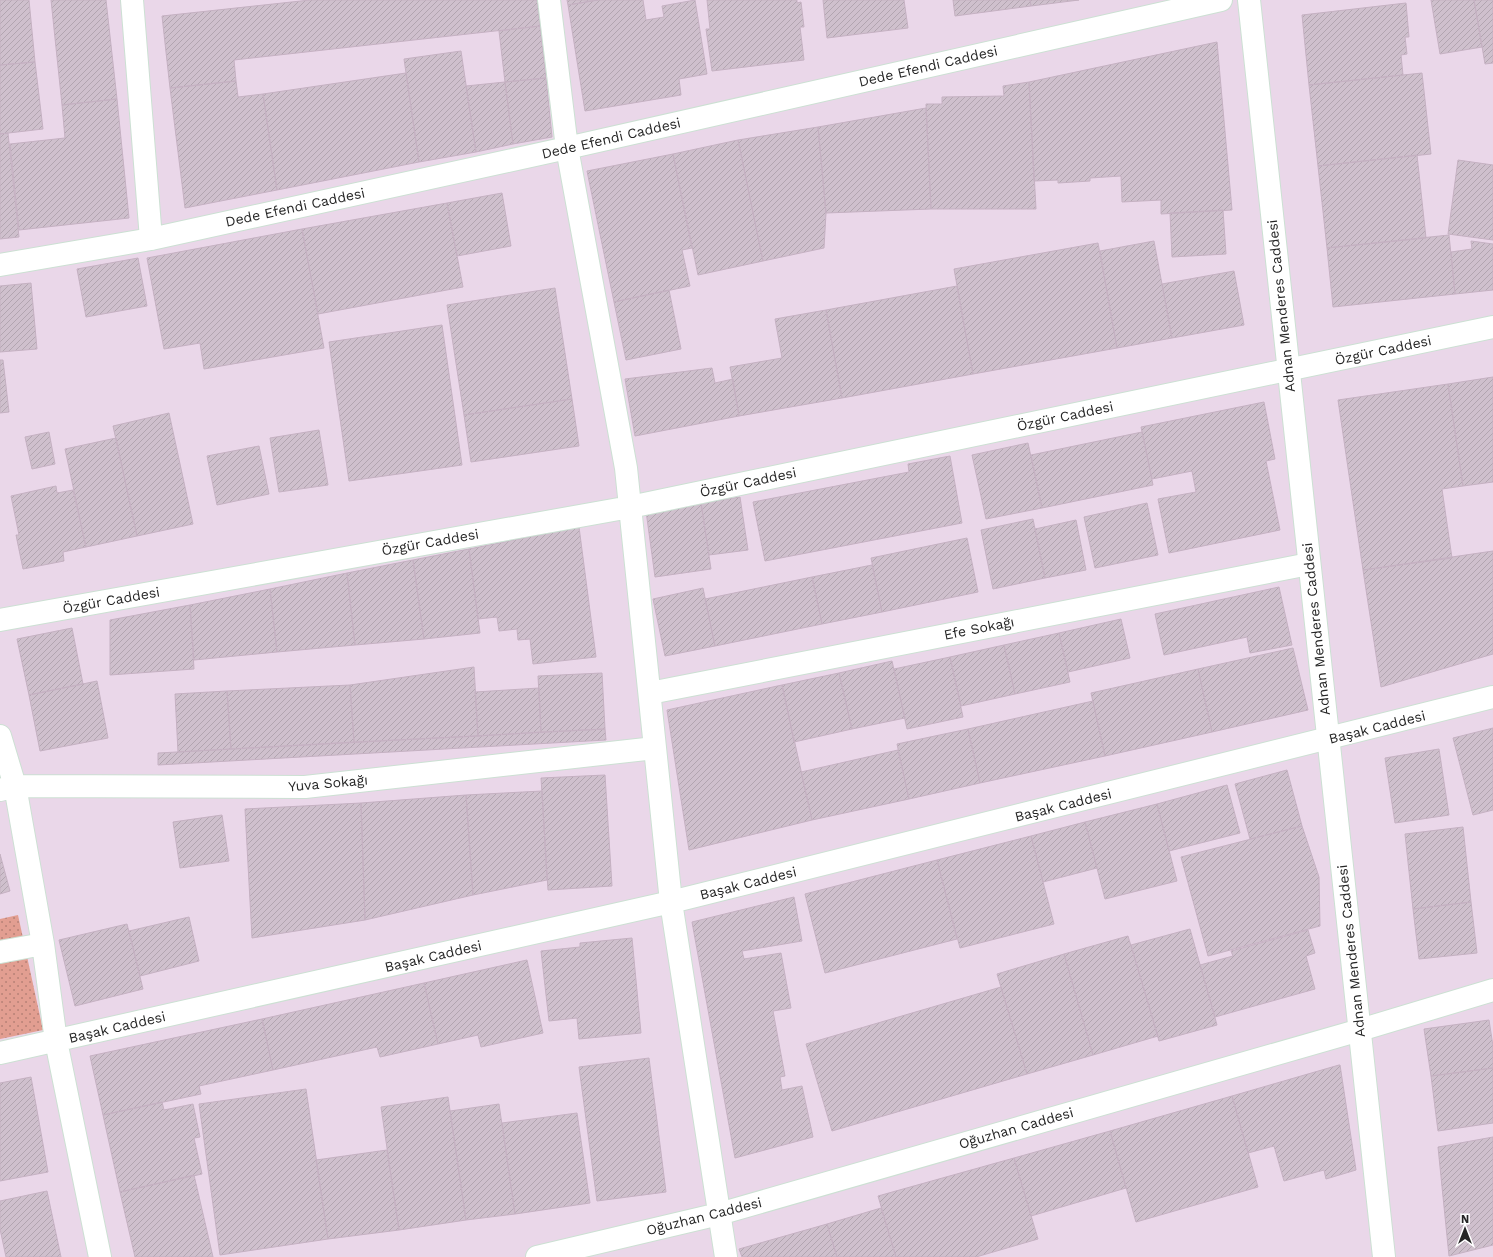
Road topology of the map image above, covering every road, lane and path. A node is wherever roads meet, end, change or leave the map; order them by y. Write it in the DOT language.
graph roads {
  1 [pos="137,0"];
  2 [pos="549,0"];
  3 [pos="1221,0"];
  4 [pos="1249,0"];
  5 [pos="567,148"];
  6 [pos="151,239"];
  7 [pos="0,265"];
  8 [pos="1493,327"];
  9 [pos="1288,370"];
  10 [pos="630,506"];
  11 [pos="1309,564"];
  12 [pos="0,620"];
  13 [pos="650,693"];
  14 [pos="1493,697"];
  15 [pos="0,736"];
  16 [pos="1328,739"];
  17 [pos="655,748"];
  18 [pos="7,788"];
  19 [pos="671,902"];
  20 [pos="43,944"];
  21 [pos="0,952"];
  22 [pos="1493,990"];
  23 [pos="1360,1030"];
  24 [pos="56,1041"];
  25 [pos="0,1053"];
  26 [pos="719,1214"];
  27 [pos="100,1257"];
  28 [pos="537,1257"];
  29 [pos="726,1257"];
  30 [pos="1384,1257"];
  1 -- 6 [label="street"];
  2 -- 5 [label="street"];
  3 -- 5 [label="street, Dede Efendi Caddesi"];
  4 -- 9 [label="street, Adnan Menderes Caddesi"];
  5 -- 6 [label="street, Dede Efendi Caddesi"];
  5 -- 10 [label="street"];
  6 -- 7 [label="street, Dede Efendi Caddesi"];
  8 -- 9 [label="street, Özgür Caddesi"];
  9 -- 10 [label="street, Özgür Caddesi"];
  9 -- 11 [label="street, Adnan Menderes Caddesi"];
  10 -- 12 [label="street, Özgür Caddesi"];
  10 -- 13 [label="street"];
  11 -- 13 [label="street, Efe Sokağı"];
  11 -- 16 [label="street, Adnan Menderes Caddesi"];
  13 -- 17 [label="street"];
  14 -- 16 [label="street, Başak Caddesi"];
  15 -- 18 [label="street"];
  16 -- 19 [label="street, Başak Caddesi"];
  16 -- 23 [label="street, Adnan Menderes Caddesi"];
  17 -- 18 [label="street, Yuva Sokağı"];
  17 -- 19 [label="street"];
  18 -- 20 [label="street"];
  19 -- 24 [label="street, Başak Caddesi"];
  19 -- 26 [label="street"];
  20 -- 21 [label="street"];
  20 -- 24 [label="street"];
  22 -- 23 [label="street, Oğuzhan Caddesi"];
  23 -- 26 [label="street, Oğuzhan Caddesi"];
  23 -- 30 [label="street, Adnan Menderes Caddesi"];
  24 -- 25 [label="street, Başak Caddesi"];
  24 -- 27 [label="street"];
  26 -- 28 [label="street, Oğuzhan Caddesi"];
  26 -- 29 [label="street"];
}
